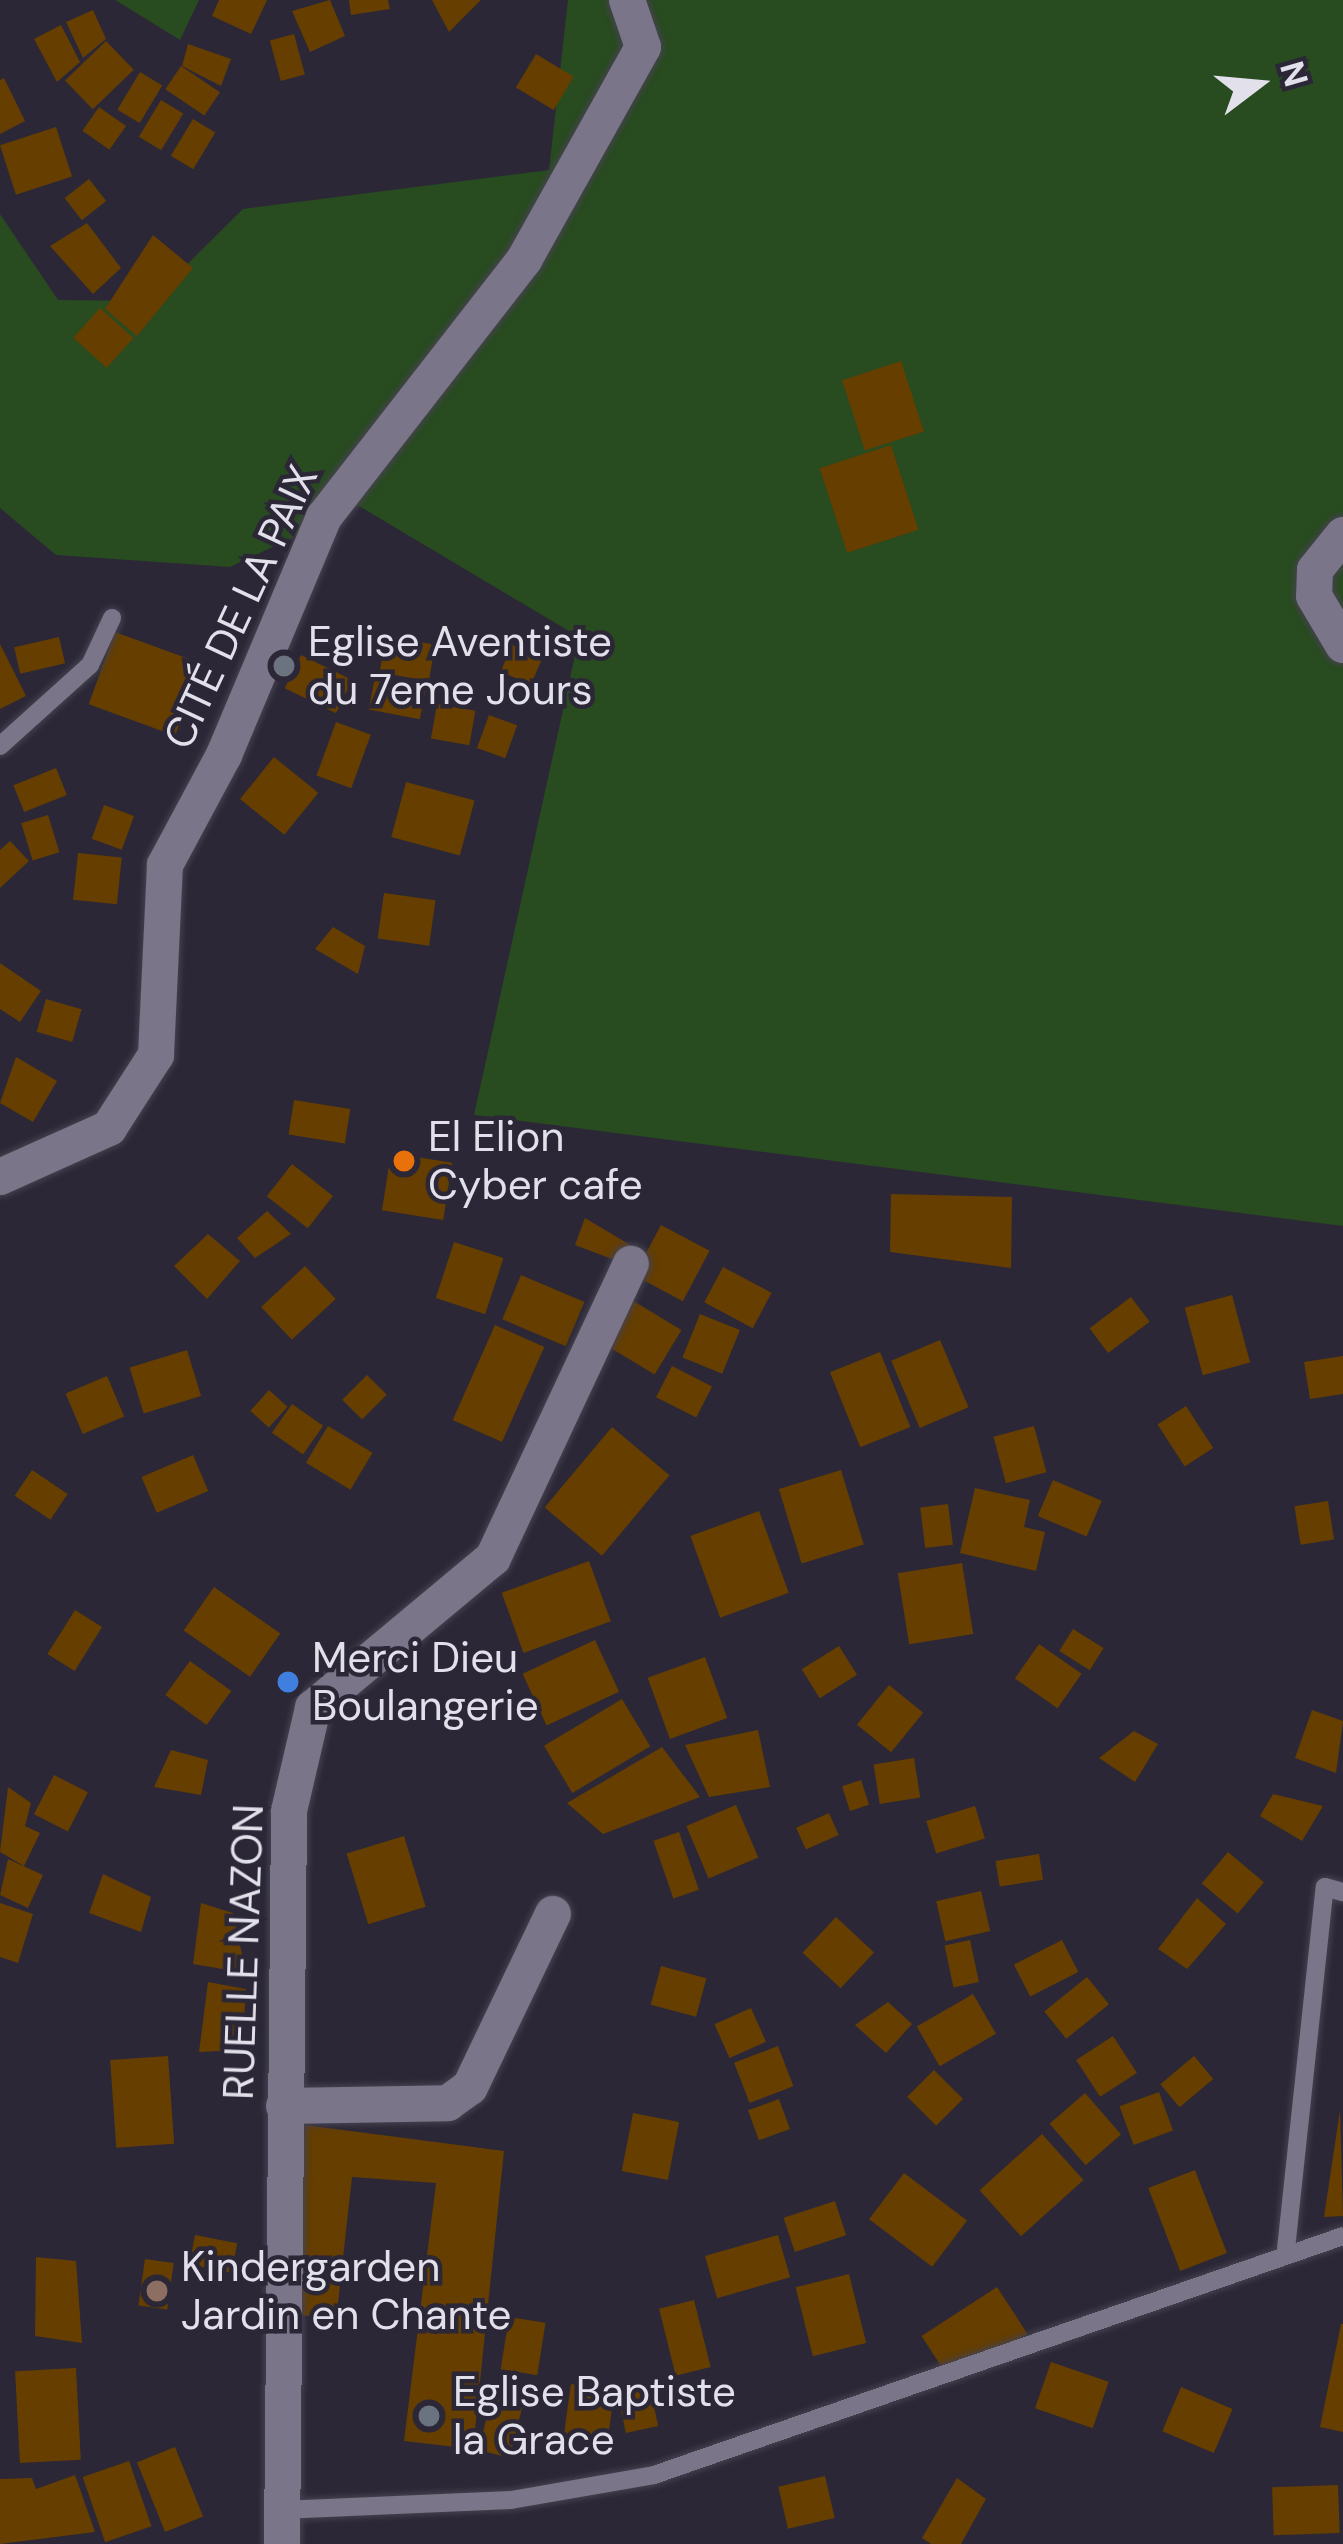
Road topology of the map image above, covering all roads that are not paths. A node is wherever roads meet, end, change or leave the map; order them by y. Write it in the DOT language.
graph roads {
  1 [pos="627,0"];
  2 [pos="1343,535"];
  3 [pos="112,618"];
  4 [pos="1343,645"];
  5 [pos="0,746"];
  6 [pos="0,1177"];
  7 [pos="631,1264"];
  8 [pos="1343,1892"];
  9 [pos="553,1914"];
  10 [pos="284,2106"];
  11 [pos="1343,2236"];
  12 [pos="1286,2248"];
  13 [pos="280,2527"];
  1 -- 6 [label="street, CITÉ DE LA PAIX"];
  2 -- 4 [label="street"];
  3 -- 5 [label="lane"];
  7 -- 10 [label="street, RUELLE NAZON"];
  8 -- 12 [label="lane"];
  9 -- 10 [label="street"];
  10 -- 13 [label="street, RUELLE NAZON"];
  11 -- 12 [label="lane"];
  12 -- 13 [label="lane"];
}
